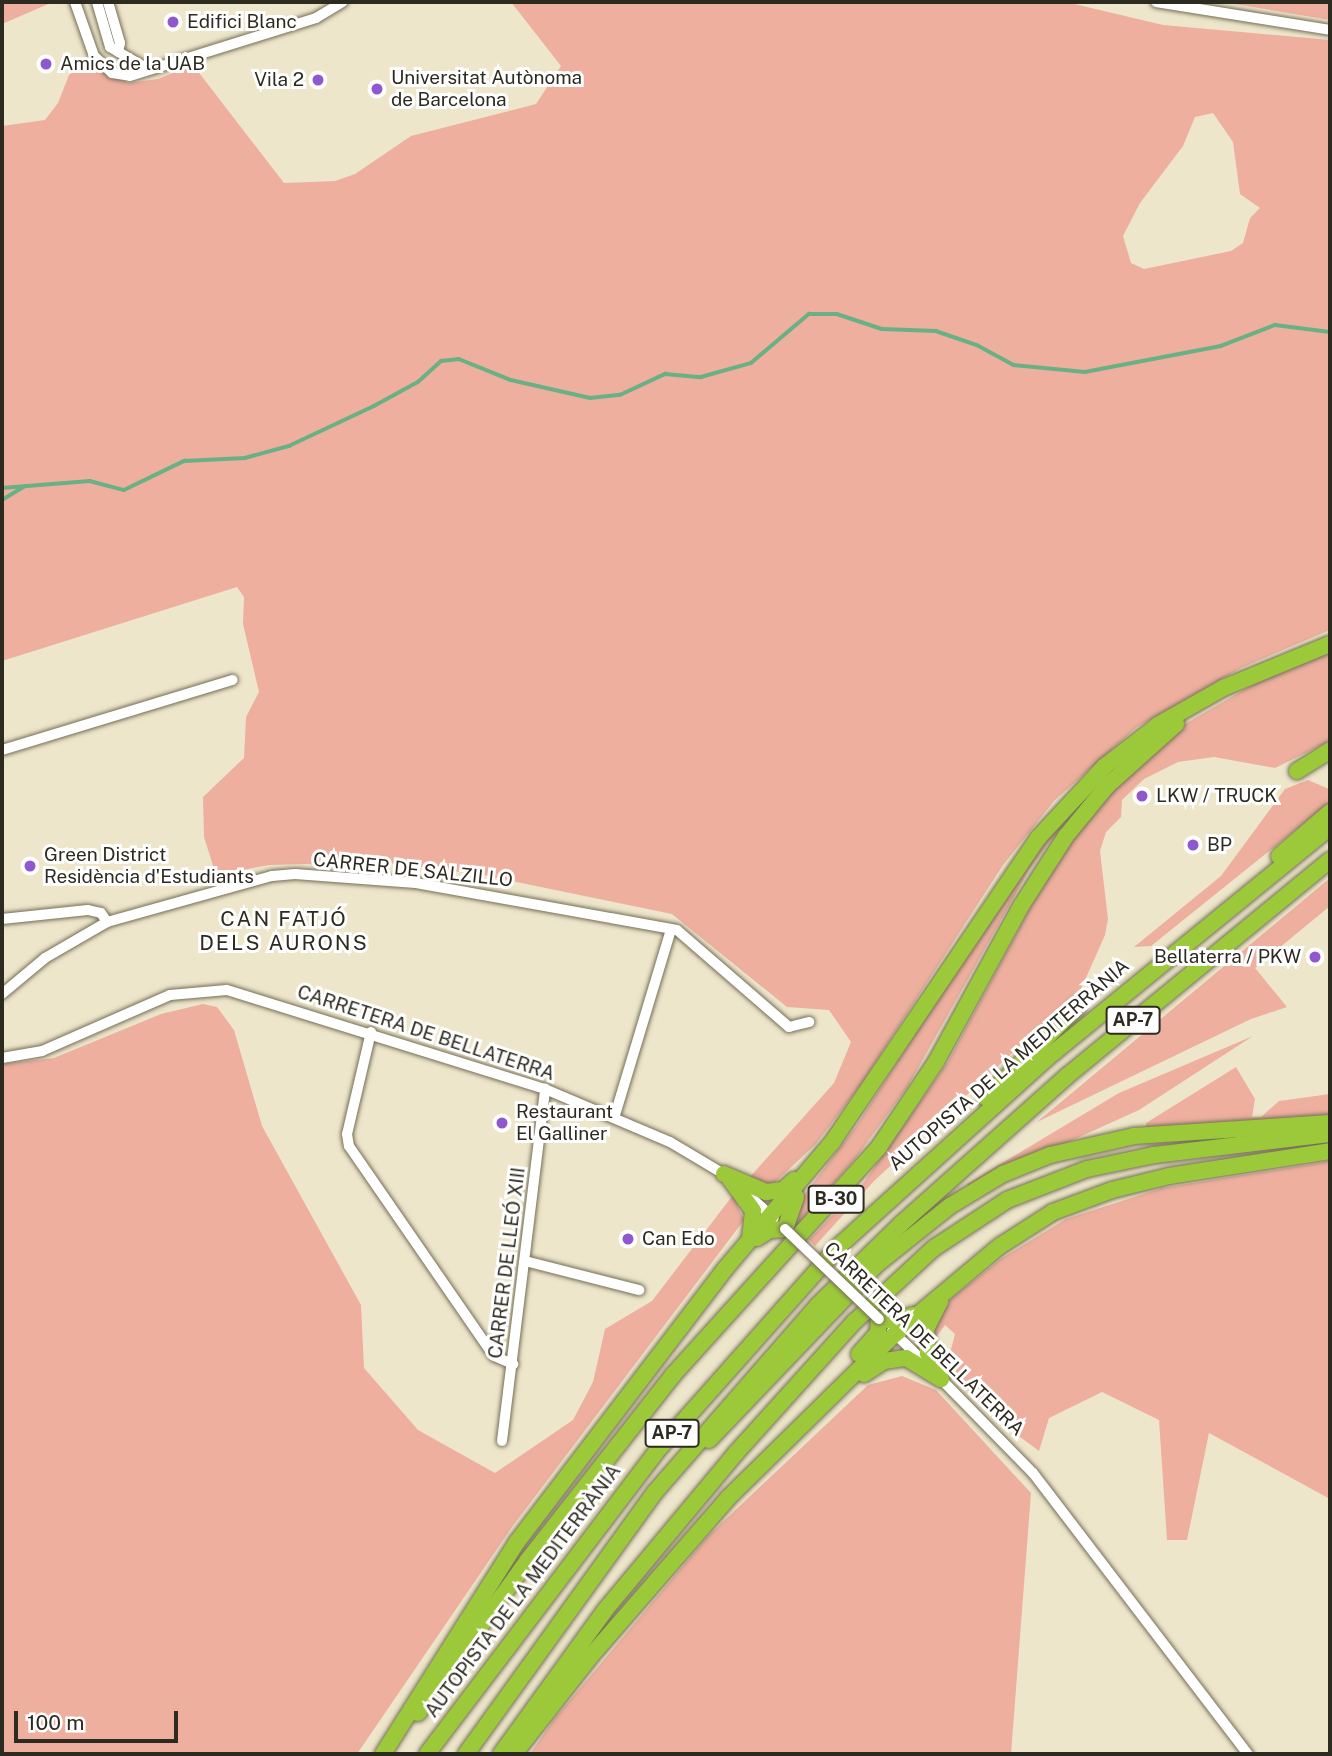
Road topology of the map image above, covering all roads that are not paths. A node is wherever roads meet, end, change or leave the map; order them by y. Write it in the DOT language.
graph roads {
  1 [pos="75,2"];
  2 [pos="97,2"];
  3 [pos="108,2"];
  4 [pos="343,2"];
  5 [pos="1156,2"];
  6 [pos="1330,30"];
  7 [pos="118,52"];
  8 [pos="148,69"];
  9 [pos="1330,644"];
  10 [pos="1284,662"];
  11 [pos="233,680"];
  12 [pos="2,750"];
  13 [pos="1330,750"];
  14 [pos="1297,771"];
  15 [pos="1330,812"];
  16 [pos="1330,827"];
  17 [pos="1330,860"];
  18 [pos="1222,912"];
  19 [pos="2,919"];
  20 [pos="107,922"];
  21 [pos="671,929"];
  22 [pos="2,994"];
  23 [pos="1078,1006"];
  24 [pos="809,1022"];
  25 [pos="371,1032"];
  26 [pos="2,1058"];
  27 [pos="545,1088"];
  28 [pos="615,1115"];
  29 [pos="1330,1123"];
  30 [pos="1330,1134"];
  31 [pos="833,1140"];
  32 [pos="1330,1151"];
  33 [pos="922,1167"];
  34 [pos="727,1177"];
  35 [pos="771,1216"];
  36 [pos="785,1229"];
  37 [pos="745,1246"];
  38 [pos="525,1261"];
  39 [pos="958,1280"];
  40 [pos="639,1290"];
  41 [pos="921,1310"];
  42 [pos="879,1319"];
  43 [pos="895,1334"];
  44 [pos="513,1364"];
  45 [pos="941,1379"];
  46 [pos="809,1415"];
  47 [pos="502,1441"];
  48 [pos="769,1456"];
  49 [pos="655,1493"];
  50 [pos="386,1754"];
  51 [pos="427,1754"];
  52 [pos="467,1754"];
  53 [pos="500,1754"];
  54 [pos="514,1754"];
  55 [pos="1248,1754"];
  1 -- 8 [label="street"];
  2 -- 7 [label="street"];
  3 -- 7 [label="street"];
  4 -- 8 [label="street"];
  5 -- 6 [label="street"];
  7 -- 8 [label="street"];
  9 -- 10 [label="highway, B-30"];
  10 -- 31 [label="highway"];
  10 -- 50 [label="highway, B-30"];
  11 -- 12 [label="street"];
  13 -- 14 [label="highway"];
  15 -- 18 [label="highway"];
  16 -- 18 [label="highway, AUTOPISTA DE LA MEDITERRÀNIA / AP-7"];
  17 -- 49 [label="highway, AP-7"];
  18 -- 33 [label="highway, AUTOPISTA DE LA MEDITERRÀNIA / AP-7"];
  19 -- 20 [label="street"];
  20 -- 21 [label="street, CARRER DE SALZILLO"];
  20 -- 22 [label="street, CARRER DE SALZILLO"];
  21 -- 24 [label="street, CARRER DE SALZILLO"];
  21 -- 28 [label="street"];
  23 -- 33 [label="highway"];
  25 -- 26 [label="street, CARRETERA DE BELLATERRA"];
  25 -- 27 [label="street, CARRETERA DE BELLATERRA"];
  25 -- 44 [label="street"];
  27 -- 28 [label="street, CARRETERA DE BELLATERRA"];
  27 -- 38 [label="street, CARRER DE LLEÓ XIII"];
  28 -- 34 [label="street, CARRETERA DE BELLATERRA"];
  29 -- 49 [label="highway"];
  30 -- 53 [label="highway"];
  31 -- 34 [label="highway"];
  31 -- 35 [label="highway"];
  31 -- 36 [label="highway"];
  32 -- 39 [label="highway"];
  33 -- 51 [label="highway, AUTOPISTA DE LA MEDITERRÀNIA / AP-7"];
  34 -- 35 [label="street, CARRETERA DE BELLATERRA"];
  34 -- 37 [label="highway"];
  35 -- 36 [label="street, CARRETERA DE BELLATERRA"];
  35 -- 37 [label="highway"];
  36 -- 37 [label="highway"];
  36 -- 42 [label="street, CARRETERA DE BELLATERRA, bridge"];
  37 -- 50 [label="highway"];
  38 -- 40 [label="street"];
  38 -- 44 [label="street, CARRER DE LLEÓ XIII"];
  39 -- 41 [label="highway"];
  39 -- 45 [label="highway"];
  41 -- 42 [label="highway"];
  41 -- 43 [label="highway"];
  42 -- 43 [label="street, CARRETERA DE BELLATERRA"];
  42 -- 48 [label="highway"];
  43 -- 45 [label="street, CARRETERA DE BELLATERRA"];
  43 -- 46 [label="highway"];
  44 -- 47 [label="street, CARRER DE LLEÓ XIII"];
  45 -- 46 [label="highway"];
  45 -- 55 [label="street, CARRETERA DE BELLATERRA"];
  46 -- 48 [label="highway"];
  48 -- 54 [label="highway"];
  49 -- 52 [label="highway, AP-7"];
}
